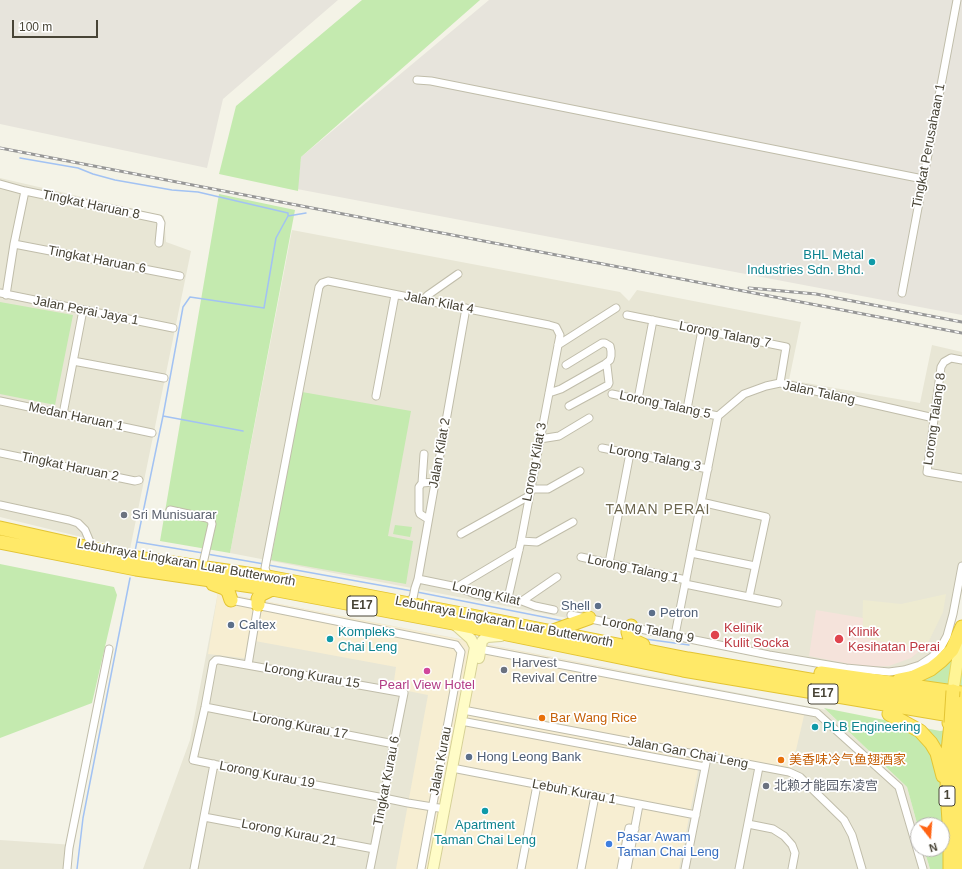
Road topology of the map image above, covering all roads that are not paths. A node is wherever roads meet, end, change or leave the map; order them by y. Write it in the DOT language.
graph roads {
  1 [pos="957,0"];
  2 [pos="417,80"];
  3 [pos="923,179"];
  4 [pos="0,184"];
  5 [pos="25,191"];
  6 [pos="159,242"];
  7 [pos="14,244"];
  8 [pos="458,274"];
  9 [pos="180,276"];
  10 [pos="902,293"];
  11 [pos="3,294"];
  12 [pos="396,295"];
  13 [pos="424,300"];
  14 [pos="466,308"];
  15 [pos="616,308"];
  16 [pos="83,310"];
  17 [pos="627,315"];
  18 [pos="653,320"];
  19 [pos="556,327"];
  20 [pos="173,328"];
  21 [pos="702,330"];
  22 [pos="558,345"];
  23 [pos="962,360"];
  24 [pos="73,361"];
  25 [pos="604,364"];
  26 [pos="566,365"];
  27 [pos="164,378"];
  28 [pos="780,383"];
  29 [pos="549,393"];
  30 [pos="612,394"];
  31 [pos="376,396"];
  32 [pos="638,399"];
  33 [pos="0,401"];
  34 [pos="569,406"];
  35 [pos="687,409"];
  36 [pos="63,414"];
  37 [pos="718,416"];
  38 [pos="589,418"];
  39 [pos="934,418"];
  40 [pos="152,433"];
  41 [pos="540,439"];
  42 [pos="602,448"];
  43 [pos="0,453"];
  44 [pos="630,453"];
  45 [pos="424,454"];
  46 [pos="708,469"];
  47 [pos="580,470"];
  48 [pos="962,478"];
  49 [pos="139,480"];
  50 [pos="435,482"];
  51 [pos="422,483"];
  52 [pos="530,492"];
  53 [pos="701,502"];
  54 [pos="0,505"];
  55 [pos="170,510"];
  56 [pos="428,519"];
  57 [pos="573,522"];
  58 [pos="0,528"];
  59 [pos="461,534"];
  60 [pos="521,541"];
  61 [pos="0,542"];
  62 [pos="93,549"];
  63 [pos="519,550"];
  64 [pos="691,553"];
  65 [pos="205,558"];
  66 [pos="581,558"];
  67 [pos="609,563"];
  68 [pos="756,566"];
  69 [pos="962,566"];
  70 [pos="267,572"];
  71 [pos="557,577"];
  72 [pos="193,578"];
  73 [pos="418,579"];
  74 [pos="686,582"];
  75 [pos="457,588"];
  76 [pos="749,597"];
  77 [pos="413,598"];
  78 [pos="508,598"];
  79 [pos="231,600"];
  80 [pos="522,601"];
  81 [pos="778,603"];
  82 [pos="258,606"];
  83 [pos="554,610"];
  84 [pos="571,615"];
  85 [pos="589,618"];
  86 [pos="453,623"];
  87 [pos="631,626"];
  88 [pos="962,627"];
  89 [pos="552,631"];
  90 [pos="675,635"];
  91 [pos="513,636"];
  92 [pos="109,649"];
  93 [pos="480,649"];
  94 [pos="661,653"];
  95 [pos="220,660"];
  96 [pos="686,664"];
  97 [pos="248,665"];
  98 [pos="892,682"];
  99 [pos="958,692"];
  100 [pos="404,693"];
  101 [pos="962,702"];
  102 [pos="962,706"];
  103 [pos="205,707"];
  104 [pos="464,707"];
  105 [pos="889,714"];
  106 [pos="461,721"];
  107 [pos="958,722"];
  108 [pos="445,740"];
  109 [pos="457,743"];
  110 [pos="394,744"];
  111 [pos="707,757"];
  112 [pos="214,764"];
  113 [pos="759,766"];
  114 [pos="705,767"];
  115 [pos="452,768"];
  116 [pos="537,785"];
  117 [pos="947,791"];
  118 [pos="595,796"];
  119 [pos="384,798"];
  120 [pos="639,805"];
  121 [pos="432,807"];
  122 [pos="445,809"];
  123 [pos="696,815"];
  124 [pos="204,817"];
  125 [pos="748,824"];
  126 [pos="635,829"];
  127 [pos="374,849"];
  128 [pos="194,868"];
  129 [pos="67,869"];
  130 [pos="202,869"];
  131 [pos="370,869"];
  132 [pos="421,869"];
  133 [pos="434,869"];
  134 [pos="521,869"];
  135 [pos="581,869"];
  136 [pos="621,869"];
  137 [pos="627,869"];
  138 [pos="685,869"];
  139 [pos="739,869"];
  140 [pos="792,869"];
  141 [pos="862,869"];
  142 [pos="923,869"];
  143 [pos="950,869"];
  144 [pos="960,869"];
  1 -- 3 [label="street, Tingkat Perusahaan 1"];
  2 -- 3 [label="street"];
  3 -- 10 [label="street, Tingkat Perusahaan 1"];
  4 -- 5 [label="street, Tingkat Haruan 8"];
  5 -- 6 [label="street, Tingkat Haruan 8"];
  5 -- 7 [label="street"];
  7 -- 9 [label="street, Tingkat Haruan 6"];
  7 -- 11 [label="street"];
  8 -- 13 [label="street"];
  11 -- 16 [label="street, Jalan Perai Jaya 1"];
  12 -- 13 [label="street, Jalan Kilat 4"];
  12 -- 31 [label="street"];
  12 -- 70 [label="street, Jalan Kilat 4"];
  13 -- 14 [label="street, Jalan Kilat 4"];
  14 -- 19 [label="street, Jalan Kilat 4"];
  14 -- 50 [label="street, Jalan Kilat 2"];
  15 -- 22 [label="street"];
  16 -- 20 [label="street, Jalan Perai Jaya 1"];
  16 -- 24 [label="street"];
  17 -- 18 [label="street, Lorong Talang 7"];
  18 -- 21 [label="street, Lorong Talang 7"];
  18 -- 32 [label="street"];
  19 -- 22 [label="street, Lorong Kilat 3"];
  21 -- 28 [label="street, Lorong Talang 7"];
  21 -- 35 [label="street"];
  22 -- 29 [label="street, Lorong Kilat 3"];
  23 -- 39 [label="street, Lorong Talang 8"];
  24 -- 27 [label="street"];
  24 -- 36 [label="street"];
  25 -- 26 [label="street"];
  25 -- 29 [label="street"];
  25 -- 34 [label="street"];
  28 -- 37 [label="street, Jalan Talang"];
  28 -- 39 [label="street, Jalan Talang"];
  29 -- 41 [label="street, Lorong Kilat 3"];
  30 -- 32 [label="street, Lorong Talang 5"];
  32 -- 35 [label="street, Lorong Talang 5"];
  33 -- 36 [label="street, Medan Haruan 1"];
  35 -- 37 [label="street, Lorong Talang 5"];
  36 -- 40 [label="street, Medan Haruan 1"];
  37 -- 46 [label="street"];
  38 -- 41 [label="street"];
  39 -- 48 [label="street, Lorong Talang 8"];
  41 -- 52 [label="street, Lorong Kilat 3"];
  42 -- 44 [label="street, Lorong Talang 3"];
  43 -- 49 [label="street, Tingkat Haruan 2"];
  44 -- 46 [label="street, Lorong Talang 3"];
  44 -- 67 [label="street"];
  45 -- 51 [label="street"];
  46 -- 53 [label="street"];
  47 -- 52 [label="street"];
  50 -- 51 [label="street"];
  50 -- 56 [label="street, Jalan Kilat 2"];
  51 -- 56 [label="street"];
  52 -- 59 [label="street"];
  52 -- 60 [label="street, Lorong Kilat 3"];
  53 -- 64 [label="street"];
  53 -- 68 [label="street"];
  54 -- 62 [label="street"];
  55 -- 65 [label="street"];
  56 -- 73 [label="street, Jalan Kilat 2"];
  57 -- 60 [label="street"];
  58 -- 62 [label="highway, Lebuhraya Lingkaran Luar Butterworth / E17"];
  60 -- 63 [label="street, Lorong Kilat 3"];
  61 -- 72 [label="highway, Lebuhraya Lingkaran Luar Butterworth / E17"];
  62 -- 65 [label="highway, Lebuhraya Lingkaran Luar Butterworth / E17"];
  63 -- 75 [label="street"];
  63 -- 78 [label="street, Lorong Kilat 3"];
  64 -- 68 [label="street"];
  64 -- 74 [label="street"];
  65 -- 70 [label="highway, Lebuhraya Lingkaran Luar Butterworth / E17"];
  66 -- 67 [label="street, Lorong Talang 1"];
  67 -- 74 [label="street, Lorong Talang 1"];
  68 -- 76 [label="street"];
  69 -- 90 [label="street, Lorong Talang 9"];
  70 -- 72 [label="highway, Lebuhraya Lingkaran Luar Butterworth / E17"];
  70 -- 77 [label="highway, Lebuhraya Lingkaran Luar Butterworth / E17"];
  70 -- 82 [label="highway"];
  70 -- 86 [label="highway, Lebuhraya Lingkaran Luar Butterworth / E17"];
  71 -- 80 [label="street"];
  72 -- 79 [label="highway"];
  73 -- 75 [label="street, Lorong Kilat"];
  73 -- 77 [label="street, Jalan Kilat 2"];
  74 -- 76 [label="street, Lorong Talang 1"];
  74 -- 90 [label="street"];
  75 -- 78 [label="street, Lorong Kilat"];
  76 -- 81 [label="street, Lorong Talang 1"];
  77 -- 89 [label="highway, Lebuhraya Lingkaran Luar Butterworth / E17"];
  78 -- 80 [label="street, Lorong Kilat"];
  79 -- 82 [label="street"];
  80 -- 83 [label="street, Lorong Kilat"];
  82 -- 97 [label="street"];
  82 -- 108 [label="street, Jalan Kurau"];
  84 -- 85 [label="street, Lorong Talang 9"];
  85 -- 87 [label="street, Lorong Talang 9"];
  85 -- 89 [label="highway"];
  86 -- 91 [label="highway, Lebuhraya Lingkaran Luar Butterworth / E17"];
  86 -- 104 [label="street, Jalan Kurau"];
  87 -- 90 [label="street, Lorong Talang 9"];
  87 -- 94 [label="highway"];
  88 -- 98 [label="highway"];
  88 -- 99 [label="main road"];
  89 -- 94 [label="highway, Lebuhraya Lingkaran Luar Butterworth / E17"];
  91 -- 93 [label="street"];
  91 -- 96 [label="highway, Lebuhraya Lingkaran Luar Butterworth / E17"];
  92 -- 129 [label="street"];
  93 -- 104 [label="street, Jalan Kurau"];
  93 -- 142 [label="street"];
  94 -- 96 [label="highway, Lebuhraya Lingkaran Luar Butterworth / E17"];
  95 -- 97 [label="street, Lorong Kurau 15"];
  95 -- 103 [label="street, Lorong Kurau 19"];
  96 -- 98 [label="highway"];
  96 -- 102 [label="highway, Lebuhraya Lingkaran Luar Butterworth / E17"];
  96 -- 105 [label="highway"];
  96 -- 107 [label="highway, Lebuhraya Lingkaran Luar Butterworth / E17"];
  97 -- 100 [label="street, Lorong Kurau 15"];
  98 -- 99 [label="highway"];
  99 -- 107 [label="highway, 1, bridge"];
  100 -- 110 [label="street, Tingkat Kurau 6"];
  101 -- 107 [label="highway, 1, bridge"];
  103 -- 110 [label="street, Lorong Kurau 17"];
  103 -- 112 [label="street, Lorong Kurau 19"];
  104 -- 106 [label="street, Jalan Kurau"];
  104 -- 111 [label="street, Jalan Gan Chai Leng"];
  105 -- 107 [label="highway"];
  105 -- 117 [label="highway"];
  106 -- 109 [label="street, Jalan Kurau"];
  106 -- 114 [label="street, Jalan Gan Chai Leng"];
  107 -- 117 [label="highway, 1"];
  107 -- 144 [label="highway, 1"];
  108 -- 109 [label="street"];
  108 -- 121 [label="street, Jalan Kurau"];
  109 -- 115 [label="street, Jalan Kurau"];
  110 -- 119 [label="street, Tingkat Kurau 6"];
  111 -- 113 [label="street, Jalan Gan Chai Leng"];
  111 -- 114 [label="street"];
  112 -- 119 [label="street, Lorong Kurau 19"];
  112 -- 124 [label="street"];
  113 -- 125 [label="street"];
  113 -- 141 [label="street, Jalan Gan Chai Leng"];
  114 -- 123 [label="street"];
  115 -- 116 [label="street, Lebuh Kurau 1"];
  115 -- 122 [label="street, Jalan Kurau"];
  116 -- 118 [label="street, Lebuh Kurau 1"];
  116 -- 134 [label="street"];
  117 -- 143 [label="highway, 1"];
  118 -- 120 [label="street, Lebuh Kurau 1"];
  118 -- 135 [label="street"];
  119 -- 121 [label="street, Lorong Kurau 19"];
  119 -- 127 [label="street, Tingkat Kurau 6"];
  120 -- 123 [label="street, Lebuh Kurau 1"];
  120 -- 126 [label="street"];
  121 -- 122 [label="street, Lorong Kurau 19"];
  121 -- 132 [label="street, Jalan Kurau"];
  122 -- 133 [label="street, Jalan Kurau"];
  123 -- 138 [label="street"];
  124 -- 127 [label="street, Lorong Kurau 21"];
  124 -- 128 [label="street"];
  125 -- 139 [label="street"];
  125 -- 140 [label="street"];
  126 -- 136 [label="street"];
  126 -- 137 [label="street"];
  127 -- 131 [label="street, Tingkat Kurau 6"];
  128 -- 130 [label="street"];
}
